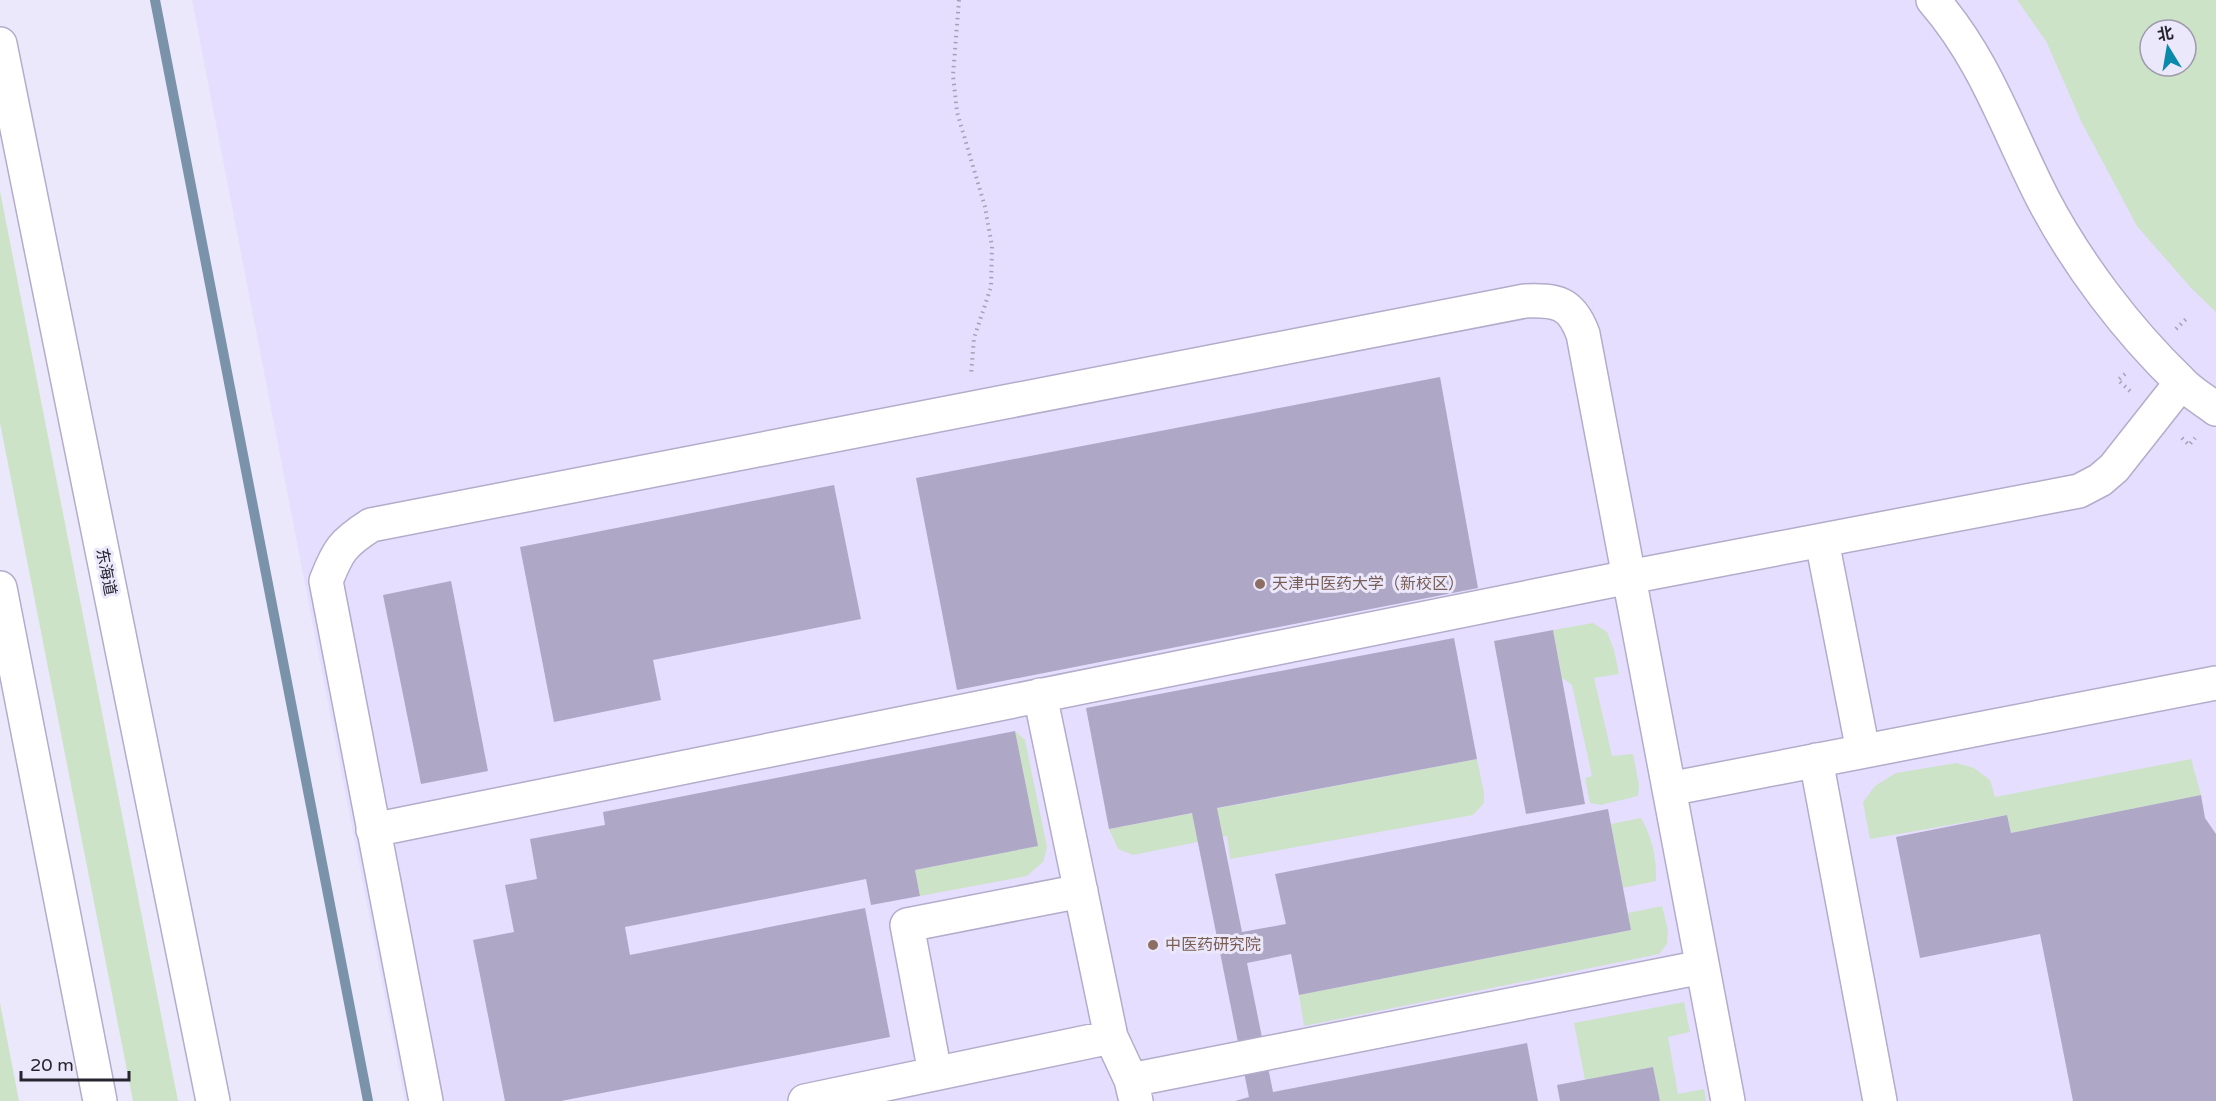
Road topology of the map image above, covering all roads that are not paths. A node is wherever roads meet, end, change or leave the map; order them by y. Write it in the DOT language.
graph roads {
  1 [pos="1933,0"];
  2 [pos="0,44"];
  3 [pos="2181,382"];
  4 [pos="2216,409"];
  5 [pos="1822,541"];
  6 [pos="1629,576"];
  7 [pos="0,588"];
  8 [pos="2216,683"];
  9 [pos="1040,695"];
  10 [pos="1863,752"];
  11 [pos="1816,760"];
  12 [pos="1669,789"];
  13 [pos="373,830"];
  14 [pos="1081,891"];
  15 [pos="1702,967"];
  16 [pos="1111,1037"];
  17 [pos="935,1073"];
  18 [pos="1134,1090"];
  19 [pos="100,1101"];
  20 [pos="213,1101"];
  21 [pos="426,1101"];
  22 [pos="805,1101"];
  23 [pos="1728,1101"];
  24 [pos="1880,1101"];
  1 -- 3 [label="main road"];
  2 -- 20 [label="main road, 东海道"];
  3 -- 4 [label="main road"];
  3 -- 5 [label="main road"];
  5 -- 6 [label="main road"];
  5 -- 10 [label="main road"];
  6 -- 9 [label="main road"];
  6 -- 12 [label="main road"];
  6 -- 13 [label="main road"];
  7 -- 19 [label="main road"];
  8 -- 10 [label="main road"];
  9 -- 13 [label="main road"];
  9 -- 14 [label="main road"];
  10 -- 11 [label="main road"];
  11 -- 12 [label="main road"];
  11 -- 24 [label="main road"];
  12 -- 15 [label="main road"];
  13 -- 21 [label="main road"];
  14 -- 16 [label="main road"];
  14 -- 17 [label="main road"];
  15 -- 18 [label="main road"];
  15 -- 23 [label="main road"];
  16 -- 17 [label="main road"];
  16 -- 18 [label="main road"];
  17 -- 22 [label="main road"];
}
